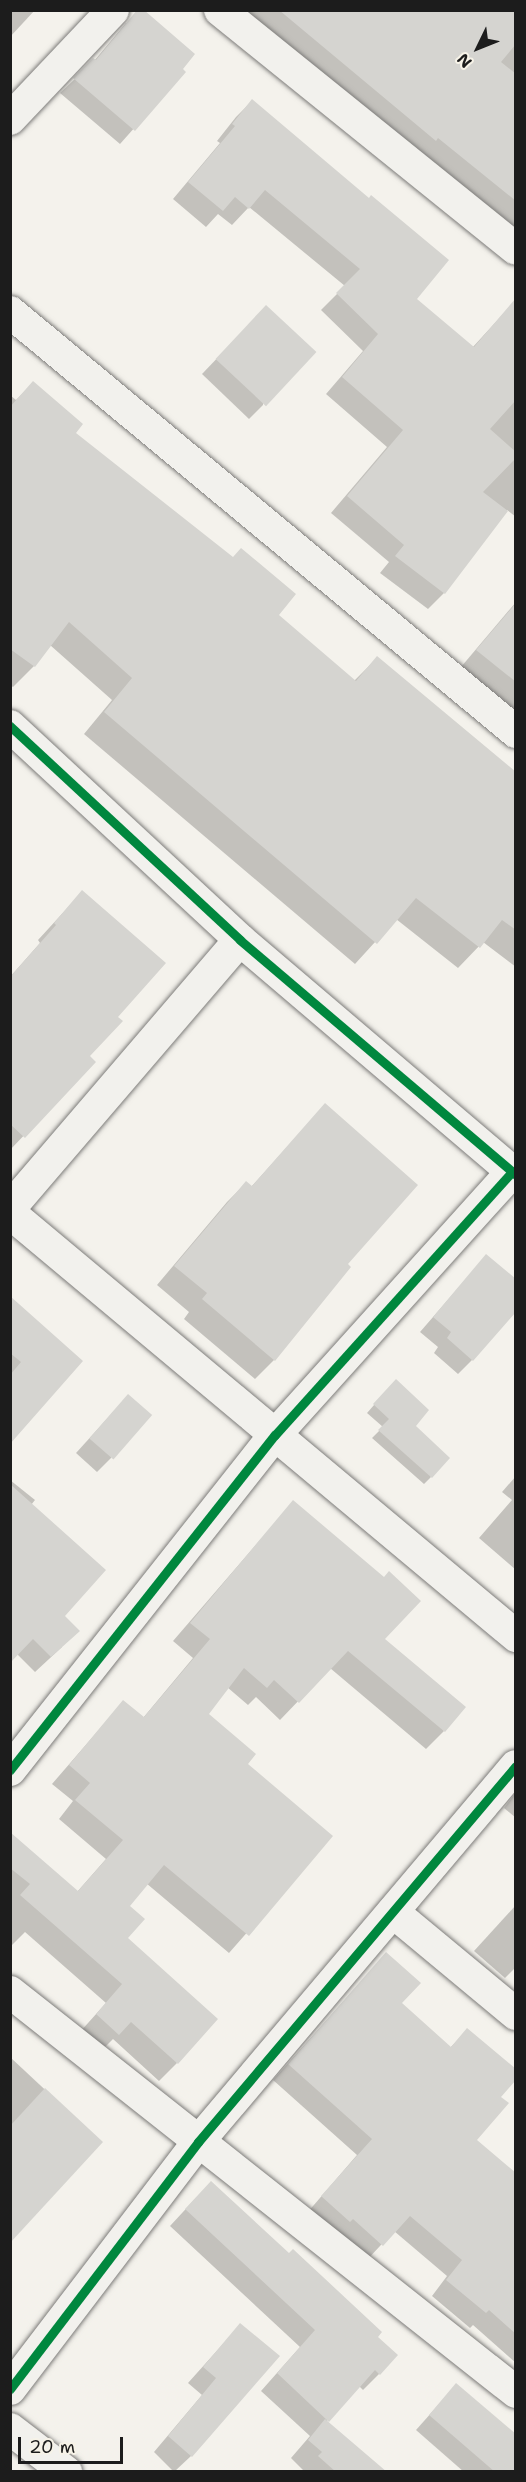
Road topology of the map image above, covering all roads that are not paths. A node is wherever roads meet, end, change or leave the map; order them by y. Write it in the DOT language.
graph roads {
  1 [pos="113,10"];
  2 [pos="220,10"];
  3 [pos="10,119"];
  4 [pos="516,249"];
  5 [pos="10,312"];
  6 [pos="10,726"];
  7 [pos="516,732"];
  8 [pos="240,940"];
  9 [pos="514,1174"];
  10 [pos="10,1208"];
  11 [pos="10,1213"];
  12 [pos="275,1436"];
  13 [pos="516,1636"];
  14 [pos="516,1766"];
  15 [pos="10,1770"];
  16 [pos="393,1912"];
  17 [pos="10,1992"];
  18 [pos="516,2014"];
  19 [pos="198,2142"];
  20 [pos="10,2389"];
  21 [pos="516,2392"];
  22 [pos="10,2429"];
  23 [pos="66,2472"];
  1 -- 3 [label="street"];
  2 -- 4 [label="street"];
  5 -- 7 [label="street"];
  6 -- 8 [label="street"];
  8 -- 9 [label="street"];
  8 -- 10 [label="street"];
  9 -- 12 [label="street"];
  11 -- 12 [label="street"];
  12 -- 13 [label="street"];
  12 -- 15 [label="street"];
  14 -- 16 [label="street"];
  16 -- 18 [label="street"];
  16 -- 19 [label="street"];
  17 -- 19 [label="street"];
  19 -- 20 [label="street"];
  19 -- 21 [label="street"];
  22 -- 23 [label="street"];
}
